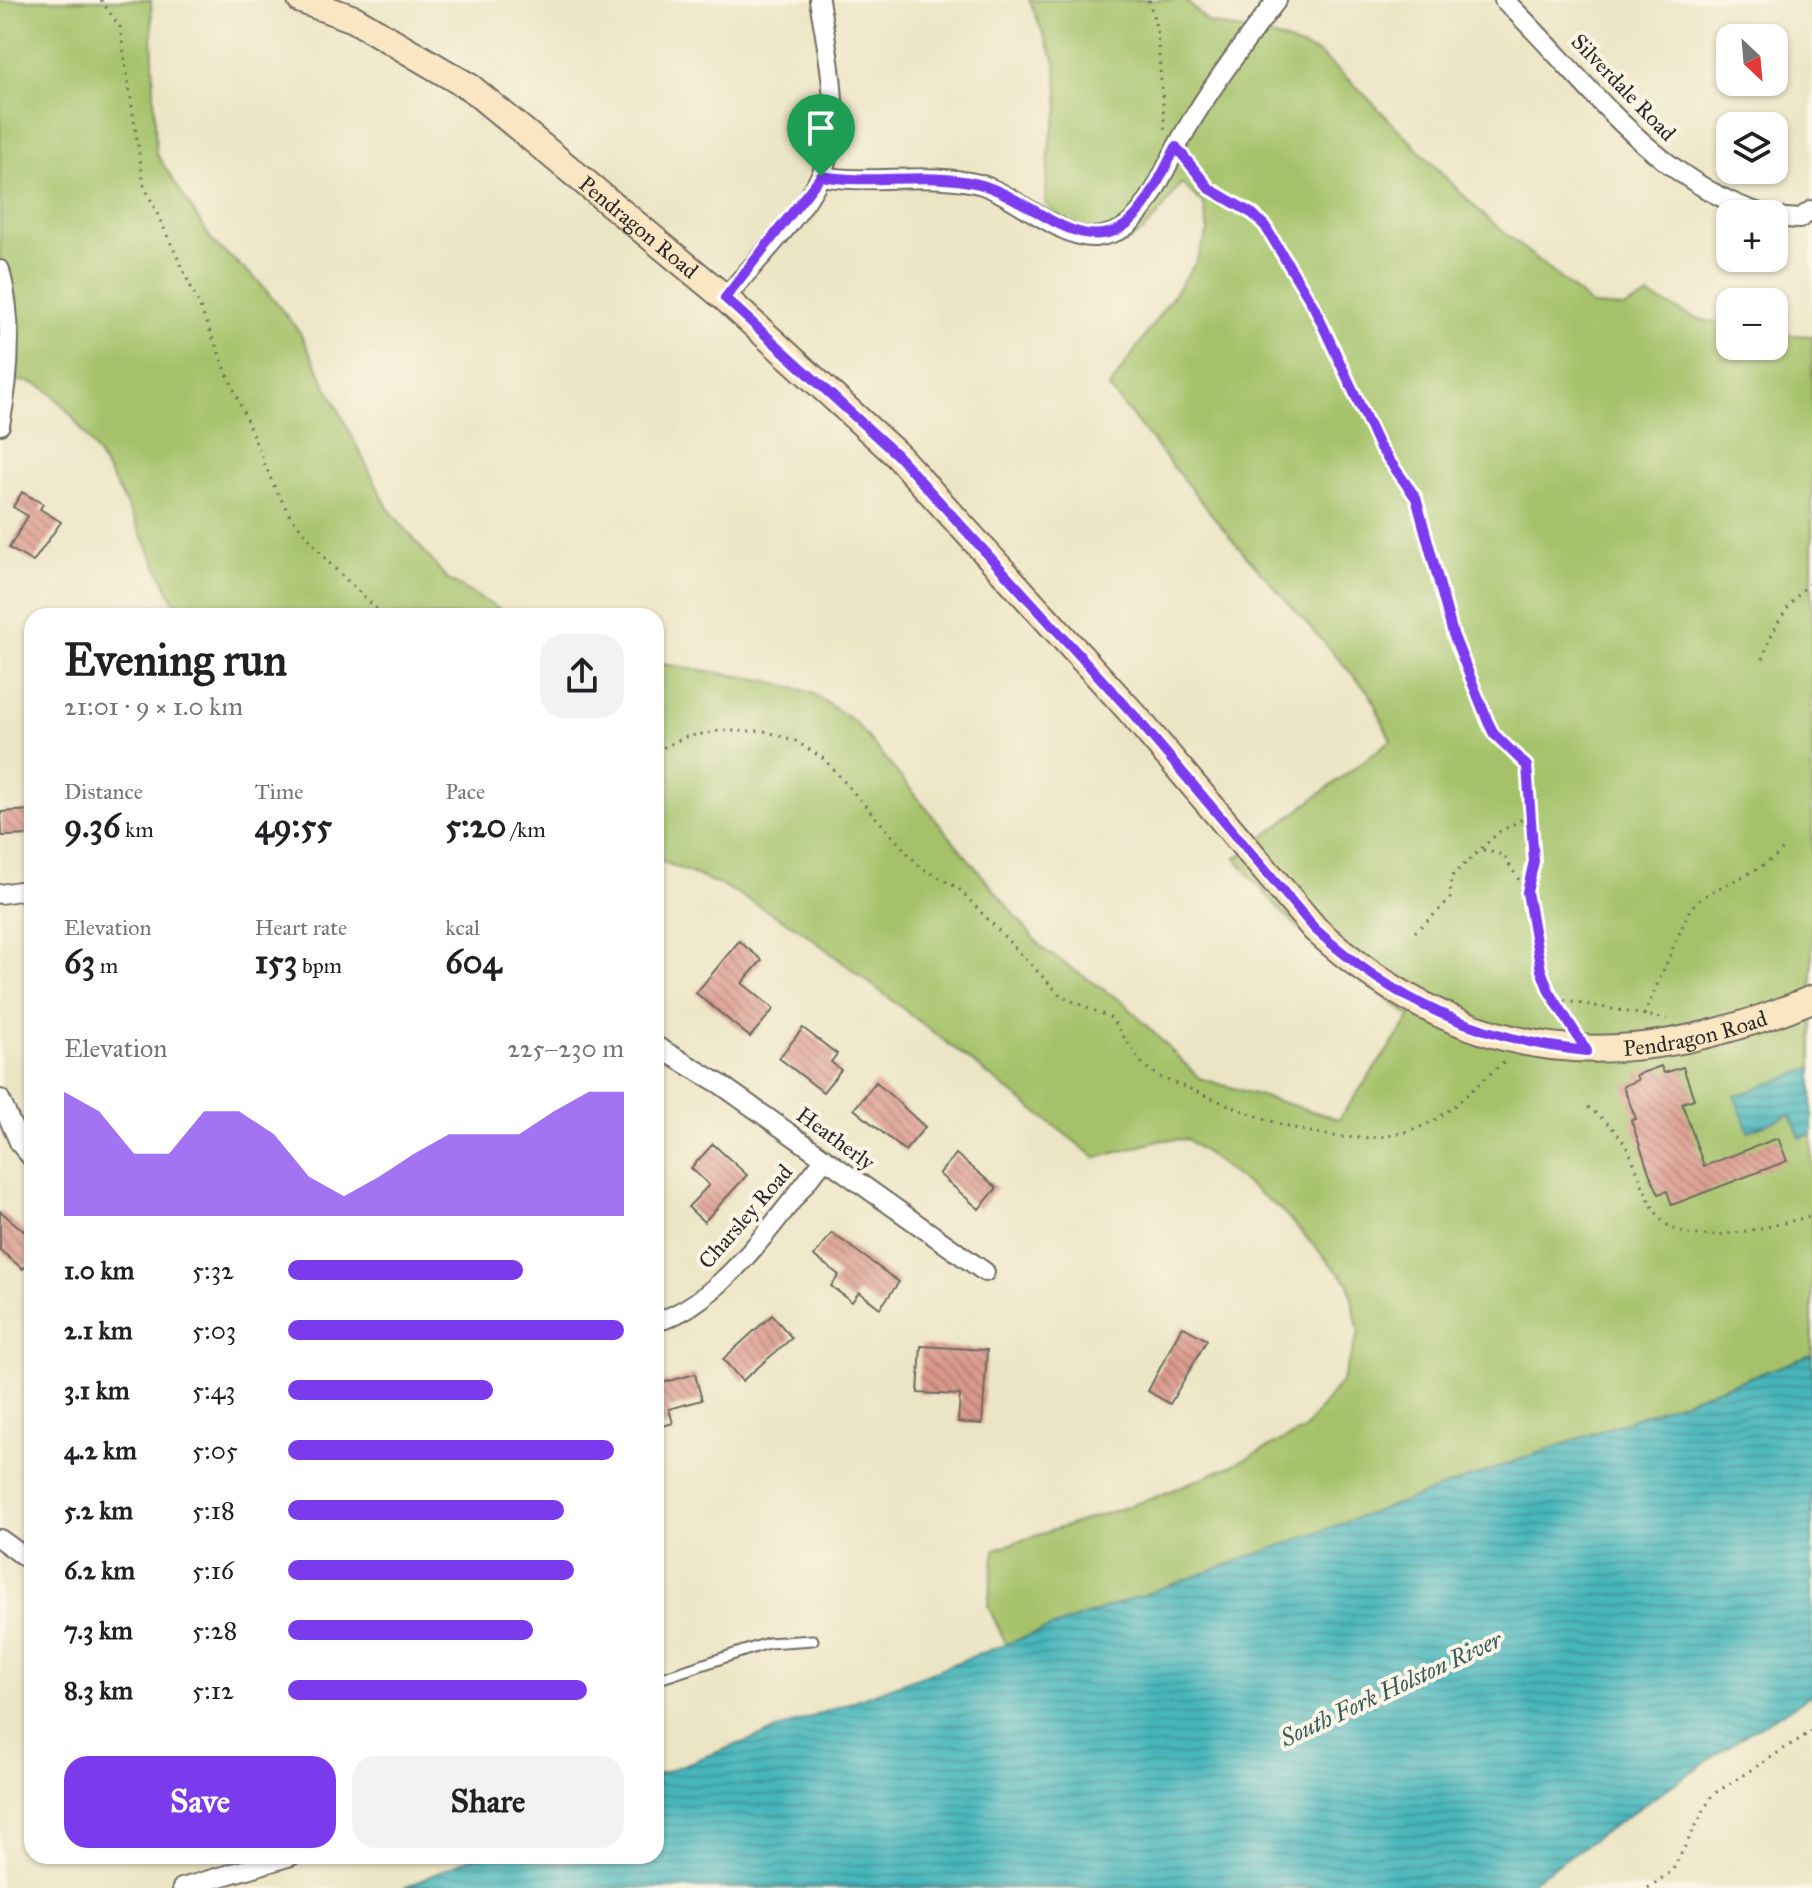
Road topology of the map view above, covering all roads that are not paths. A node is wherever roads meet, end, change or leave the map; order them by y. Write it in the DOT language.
graph roads {
  1 [pos="301,0"];
  2 [pos="819,0"];
  3 [pos="1277,0"];
  4 [pos="1504,0"];
  5 [pos="358,10"];
  6 [pos="821,176"];
  7 [pos="1727,200"];
  8 [pos="1812,210"];
  9 [pos="1788,218"];
  10 [pos="0,270"];
  11 [pos="725,298"];
  12 [pos="0,425"];
  13 [pos="24,891"];
  14 [pos="2,895"];
  15 [pos="1812,999"];
  16 [pos="664,1051"];
  17 [pos="0,1099"];
  18 [pos="24,1149"];
  19 [pos="824,1160"];
  20 [pos="985,1272"];
  21 [pos="664,1319"];
  22 [pos="0,1539"];
  23 [pos="24,1556"];
  24 [pos="813,1640"];
  25 [pos="664,1677"];
  26 [pos="264,1864"];
  27 [pos="182,1888"];
  1 -- 5 [label="street, Pendragon Road"];
  2 -- 6 [label="street"];
  3 -- 6 [label="street"];
  4 -- 7 [label="street, Silverdale Road"];
  5 -- 11 [label="street, Pendragon Road"];
  6 -- 11 [label="street"];
  8 -- 9 [label="street"];
  10 -- 12 [label="street"];
  11 -- 15 [label="street, Pendragon Road"];
  13 -- 14 [label="street"];
  16 -- 19 [label="street, Heatherly"];
  17 -- 18 [label="street"];
  19 -- 20 [label="street, Heatherly"];
  19 -- 21 [label="street, Charsley Road"];
  22 -- 23 [label="street"];
  24 -- 25 [label="lane"];
  26 -- 27 [label="street"];
}
